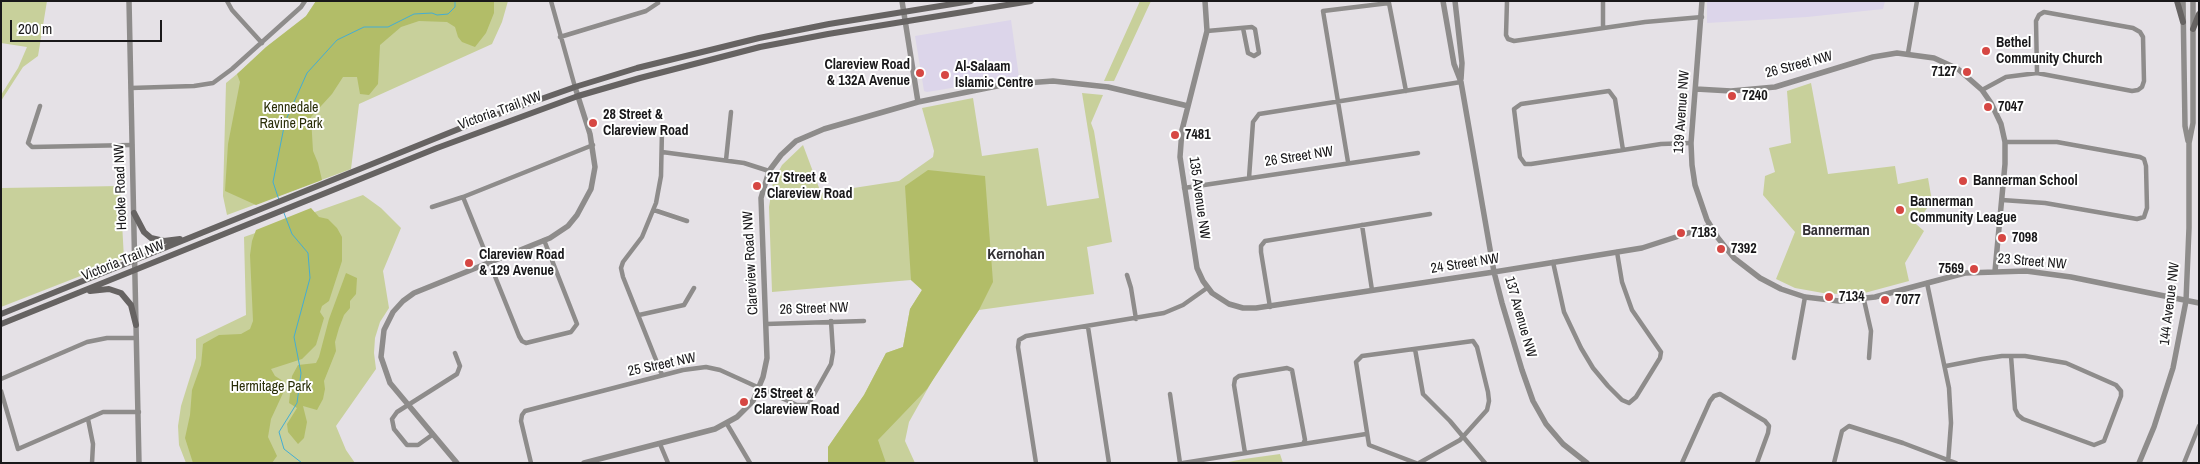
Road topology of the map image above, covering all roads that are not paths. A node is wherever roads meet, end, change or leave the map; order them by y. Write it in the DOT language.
graph roads {
  1 [pos="129,1"];
  2 [pos="227,1"];
  3 [pos="305,1"];
  4 [pos="551,1"];
  5 [pos="902,1"];
  6 [pos="971,1"];
  7 [pos="1031,1"];
  8 [pos="1205,1"];
  9 [pos="1443,1"];
  10 [pos="1455,1"];
  11 [pos="1506,1"];
  12 [pos="1603,1"];
  13 [pos="1702,1"];
  14 [pos="1916,1"];
  15 [pos="2177,1"];
  16 [pos="2183,1"];
  17 [pos="2193,1"];
  18 [pos="658,3"];
  19 [pos="904,12"];
  20 [pos="2199,14"];
  21 [pos="1702,17"];
  22 [pos="905,21"];
  23 [pos="2183,22"];
  24 [pos="1243,28"];
  25 [pos="1603,28"];
  26 [pos="2193,29"];
  27 [pos="1207,31"];
  28 [pos="560,38"];
  29 [pos="262,43"];
  30 [pos="1908,53"];
  31 [pos="2037,73"];
  32 [pos="1461,82"];
  33 [pos="131,88"];
  34 [pos="575,88"];
  35 [pos="1696,89"];
  36 [pos="1982,90"];
  37 [pos="1406,91"];
  38 [pos="578,96"];
  39 [pos="1339,101"];
  40 [pos="918,102"];
  41 [pos="40,106"];
  42 [pos="1188,106"];
  43 [pos="731,112"];
  44 [pos="662,130"];
  45 [pos="2005,142"];
  46 [pos="1691,143"];
  47 [pos="2189,143"];
  48 [pos="132,145"];
  49 [pos="593,145"];
  50 [pos="1623,150"];
  51 [pos="662,152"];
  52 [pos="1418,153"];
  53 [pos="726,160"];
  54 [pos="1348,162"];
  55 [pos="769,172"];
  56 [pos="1249,178"];
  57 [pos="1184,188"];
  58 [pos="463,197"];
  59 [pos="2002,200"];
  60 [pos="432,207"];
  61 [pos="654,210"];
  62 [pos="134,213"];
  63 [pos="1430,214"];
  64 [pos="687,221"];
  65 [pos="1362,225"];
  66 [pos="1710,226"];
  67 [pos="198,234"];
  68 [pos="544,240"];
  69 [pos="1617,252"];
  70 [pos="136,260"];
  71 [pos="489,262"];
  72 [pos="1553,262"];
  73 [pos="136,270"];
  74 [pos="1995,270"];
  75 [pos="1494,272"];
  76 [pos="1127,275"];
  77 [pos="1927,283"];
  78 [pos="1770,284"];
  79 [pos="694,288"];
  80 [pos="1207,288"];
  81 [pos="1372,290"];
  82 [pos="81,292"];
  83 [pos="1806,297"];
  84 [pos="1864,300"];
  85 [pos="1222,301"];
  86 [pos="2186,301"];
  87 [pos="2199,303"];
  88 [pos="1270,306"];
  89 [pos="1,314"];
  90 [pos="639,315"];
  91 [pos="1136,319"];
  92 [pos="832,321"];
  93 [pos="864,321"];
  94 [pos="1,324"];
  95 [pos="766,324"];
  96 [pos="136,325"];
  97 [pos="1088,327"];
  98 [pos="136,338"];
  99 [pos="1415,348"];
  100 [pos="455,354"];
  101 [pos="2010,356"];
  102 [pos="1794,358"];
  103 [pos="1869,358"];
  104 [pos="1946,366"];
  105 [pos="662,375"];
  106 [pos="1,379"];
  107 [pos="760,388"];
  108 [pos="1,391"];
  109 [pos="1170,394"];
  110 [pos="408,406"];
  111 [pos="139,412"];
  112 [pos="88,419"];
  113 [pos="727,424"];
  114 [pos="2199,426"];
  115 [pos="1366,434"];
  116 [pos="432,435"];
  117 [pos="1464,437"];
  118 [pos="2197,437"];
  119 [pos="660,444"];
  120 [pos="1303,444"];
  121 [pos="1245,453"];
  122 [pos="1948,461"];
  123 [pos="92,463"];
  124 [pos="139,463"];
  125 [pos="457,463"];
  126 [pos="531,463"];
  127 [pos="584,463"];
  128 [pos="668,463"];
  129 [pos="750,463"];
  130 [pos="1036,463"];
  131 [pos="1109,463"];
  132 [pos="1182,463"];
  133 [pos="1418,463"];
  134 [pos="1485,463"];
  135 [pos="1587,463"];
  136 [pos="1682,463"];
  137 [pos="1757,463"];
  138 [pos="1834,463"];
  139 [pos="1956,463"];
  140 [pos="2139,463"];
  141 [pos="2184,463"];
  1 -- 33 [label="street, Hooke Road NW"];
  2 -- 29 [label="street"];
  3 -- 29 [label="street"];
  4 -- 28 [label="street"];
  5 -- 19 [label="street"];
  6 -- 19 [label="main road, Victoria Trail NW"];
  7 -- 22 [label="main road, Victoria Trail NW"];
  8 -- 27 [label="street, 135 Avenue NW"];
  9 -- 32 [label="street, 137 Avenue NW"];
  10 -- 32 [label="street, 137 Avenue NW"];
  11 -- 25 [label="street"];
  12 -- 25 [label="street"];
  13 -- 21 [label="street, 139 Avenue NW"];
  14 -- 30 [label="street"];
  15 -- 23 [label="main road"];
  16 -- 23 [label="street, 144 Avenue NW"];
  17 -- 26 [label="street, 144 Avenue NW"];
  18 -- 28 [label="street"];
  19 -- 22 [label="street"];
  19 -- 34 [label="main road, Victoria Trail NW"];
  20 -- 26 [label="main road"];
  21 -- 25 [label="street"];
  21 -- 35 [label="street, 139 Avenue NW"];
  22 -- 38 [label="main road, Victoria Trail NW"];
  22 -- 40 [label="street"];
  23 -- 47 [label="street, 144 Avenue NW"];
  24 -- 24 [label="street"];
  24 -- 27 [label="street"];
  26 -- 47 [label="street, 144 Avenue NW"];
  27 -- 42 [label="street, 135 Avenue NW"];
  28 -- 34 [label="street"];
  29 -- 33 [label="street"];
  30 -- 35 [label="street, 26 Street NW"];
  30 -- 36 [label="street, 26 Street NW"];
  31 -- 31 [label="street"];
  31 -- 36 [label="street"];
  32 -- 37 [label="street"];
  32 -- 75 [label="street, 137 Avenue NW"];
  33 -- 48 [label="street, Hooke Road NW"];
  34 -- 38 [label="street"];
  34 -- 67 [label="main road, Victoria Trail NW"];
  35 -- 46 [label="street, 139 Avenue NW"];
  36 -- 45 [label="street, 26 Street NW"];
  37 -- 39 [label="street"];
  37 -- 39 [label="street"];
  38 -- 49 [label="street"];
  38 -- 73 [label="main road, Victoria Trail NW"];
  39 -- 54 [label="street"];
  39 -- 56 [label="street"];
  40 -- 42 [label="street, Clareview Road NW"];
  40 -- 55 [label="street, Clareview Road NW"];
  41 -- 48 [label="street"];
  42 -- 57 [label="street, 135 Avenue NW"];
  43 -- 53 [label="street"];
  44 -- 51 [label="street"];
  45 -- 59 [label="street, 26 Street NW"];
  45 -- 59 [label="street"];
  46 -- 50 [label="street"];
  46 -- 66 [label="street, 139 Avenue NW"];
  47 -- 86 [label="street, 144 Avenue NW"];
  48 -- 62 [label="street, Hooke Road NW"];
  49 -- 58 [label="street"];
  49 -- 68 [label="street"];
  50 -- 50 [label="street"];
  51 -- 53 [label="street"];
  51 -- 61 [label="street"];
  52 -- 54 [label="street, 26 Street NW"];
  53 -- 55 [label="street"];
  54 -- 56 [label="street, 26 Street NW"];
  55 -- 95 [label="street, Clareview Road NW"];
  56 -- 57 [label="street, 26 Street NW"];
  57 -- 80 [label="street, 135 Avenue NW"];
  58 -- 60 [label="street"];
  58 -- 71 [label="street"];
  59 -- 74 [label="street, 26 Street NW"];
  61 -- 64 [label="street"];
  61 -- 90 [label="street"];
  62 -- 67 [label="main road"];
  62 -- 70 [label="street, Hooke Road NW"];
  63 -- 65 [label="street"];
  65 -- 81 [label="street"];
  65 -- 88 [label="street"];
  66 -- 69 [label="street, 24 Street NW"];
  66 -- 78 [label="street, 139 Avenue NW"];
  67 -- 70 [label="main road, Victoria Trail NW"];
  68 -- 71 [label="street"];
  68 -- 71 [label="street"];
  69 -- 72 [label="street, 24 Street NW"];
  69 -- 72 [label="street"];
  70 -- 73 [label="street, Hooke Road NW"];
  70 -- 89 [label="main road, Victoria Trail NW"];
  71 -- 110 [label="street"];
  72 -- 75 [label="street, 24 Street NW"];
  73 -- 82 [label="main road, Victoria Trail NW"];
  73 -- 96 [label="street, Hooke Road NW"];
  74 -- 77 [label="street, 23 Street NW"];
  74 -- 86 [label="street, 23 Street NW"];
  75 -- 81 [label="street, 24 Street NW"];
  75 -- 135 [label="street, 137 Avenue NW"];
  76 -- 91 [label="street"];
  77 -- 84 [label="street, 23 Street NW"];
  77 -- 104 [label="street"];
  78 -- 83 [label="street, 23 Street NW"];
  79 -- 90 [label="street"];
  80 -- 85 [label="street, 135 Avenue NW"];
  80 -- 91 [label="street"];
  81 -- 88 [label="street, 24 Street NW"];
  82 -- 94 [label="main road, Victoria Trail NW"];
  82 -- 96 [label="main road"];
  83 -- 84 [label="street, 23 Street NW"];
  83 -- 102 [label="street"];
  84 -- 103 [label="street"];
  85 -- 88 [label="street, 24 Street NW"];
  86 -- 87 [label="street, 23 Street NW"];
  86 -- 140 [label="street, 144 Avenue NW"];
  90 -- 105 [label="street"];
  91 -- 97 [label="street"];
  92 -- 93 [label="street, 26 Street NW"];
  92 -- 95 [label="street, 26 Street NW"];
  92 -- 107 [label="street, 25 Street NW"];
  95 -- 107 [label="street, Clareview Road NW"];
  96 -- 98 [label="street, Hooke Road NW"];
  97 -- 130 [label="street"];
  97 -- 131 [label="street"];
  98 -- 106 [label="street"];
  98 -- 111 [label="street, Hooke Road NW"];
  99 -- 115 [label="street"];
  99 -- 117 [label="street"];
  99 -- 117 [label="street"];
  100 -- 110 [label="street"];
  101 -- 101 [label="street"];
  101 -- 104 [label="street"];
  104 -- 122 [label="street"];
  105 -- 107 [label="street, 25 Street NW"];
  105 -- 126 [label="street, 25 Street NW"];
  107 -- 113 [label="street, Clareview Road NW"];
  108 -- 112 [label="street"];
  109 -- 132 [label="street"];
  110 -- 116 [label="street"];
  110 -- 116 [label="street"];
  111 -- 112 [label="street"];
  111 -- 124 [label="street, Hooke Road NW"];
  112 -- 123 [label="street"];
  113 -- 119 [label="street, Clareview Road NW"];
  113 -- 129 [label="street"];
  114 -- 118 [label="street"];
  115 -- 120 [label="street"];
  115 -- 133 [label="street"];
  116 -- 125 [label="street"];
  117 -- 133 [label="street"];
  117 -- 134 [label="street"];
  118 -- 141 [label="street"];
  119 -- 127 [label="street, Clareview Road NW"];
  119 -- 128 [label="street"];
  120 -- 121 [label="street"];
  120 -- 121 [label="street"];
  121 -- 132 [label="street"];
  122 -- 138 [label="street"];
  122 -- 139 [label="street"];
  136 -- 137 [label="street"];
}
